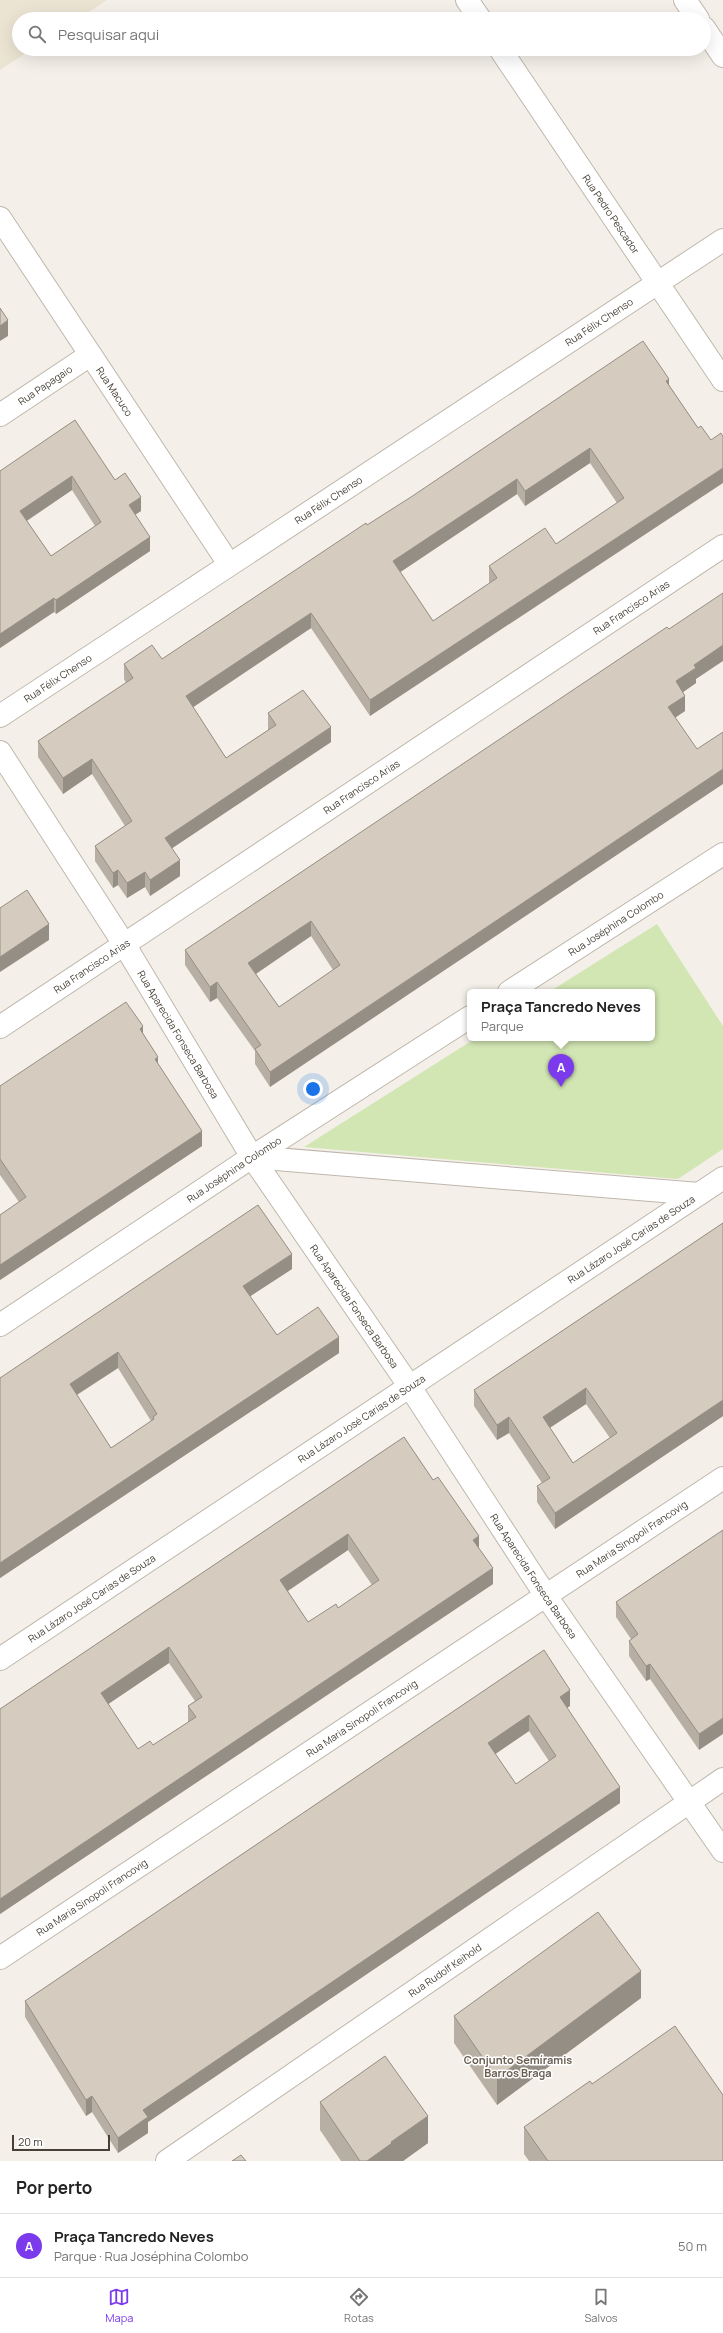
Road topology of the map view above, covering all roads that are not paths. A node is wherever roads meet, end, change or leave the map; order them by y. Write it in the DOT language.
graph roads {
  1 [pos="467,0"];
  2 [pos="685,0"];
  3 [pos="475,12"];
  4 [pos="693,12"];
  5 [pos="711,38"];
  6 [pos="505,56"];
  7 [pos="723,56"];
  8 [pos="0,218"];
  9 [pos="723,240"];
  10 [pos="657,283"];
  11 [pos="90,355"];
  12 [pos="723,380"];
  13 [pos="0,415"];
  14 [pos="723,546"];
  15 [pos="229,564"];
  16 [pos="0,716"];
  17 [pos="0,752"];
  18 [pos="723,854"];
  19 [pos="124,944"];
  20 [pos="514,989"];
  21 [pos="467,1019"];
  22 [pos="0,1027"];
  23 [pos="252,1157"];
  24 [pos="723,1178"];
  25 [pos="699,1194"];
  26 [pos="0,1326"];
  27 [pos="410,1387"];
  28 [pos="723,1478"];
  29 [pos="546,1596"];
  30 [pos="0,1659"];
  31 [pos="723,1778"];
  32 [pos="689,1801"];
  33 [pos="723,1851"];
  34 [pos="0,1958"];
  35 [pos="167,2161"];
  1 -- 3 [label="street"];
  2 -- 4 [label="street"];
  5 -- 7 [label="street"];
  6 -- 10 [label="street, Rua Pedro Pescador"];
  8 -- 11 [label="street, Rua Macuco"];
  9 -- 10 [label="street, Rua Félix Chenso"];
  10 -- 12 [label="street, Rua Pedro Pescador"];
  10 -- 15 [label="street, Rua Félix Chenso"];
  11 -- 13 [label="street, Rua Papagaio"];
  11 -- 15 [label="street, Rua Macuco"];
  14 -- 19 [label="street, Rua Francisco Arias"];
  15 -- 16 [label="street, Rua Félix Chenso"];
  17 -- 19 [label="street, Rua Aparecida Fonseca Barbosa"];
  18 -- 20 [label="street, Rua Joséphina Colombo"];
  19 -- 22 [label="street, Rua Francisco Arias"];
  19 -- 23 [label="street, Rua Aparecida Fonseca Barbosa"];
  21 -- 23 [label="street, Rua Joséphina Colombo"];
  23 -- 25 [label="street"];
  23 -- 26 [label="street, Rua Joséphina Colombo"];
  23 -- 27 [label="street, Rua Aparecida Fonseca Barbosa"];
  24 -- 25 [label="street, Rua Lázaro José Carias de Souza"];
  25 -- 27 [label="street, Rua Lázaro José Carias de Souza"];
  27 -- 29 [label="street, Rua Aparecida Fonseca Barbosa"];
  27 -- 30 [label="street, Rua Lázaro José Carias de Souza"];
  28 -- 29 [label="street, Rua Maria Sinopoli Francovig"];
  29 -- 32 [label="street, Rua Aparecida Fonseca Barbosa"];
  29 -- 34 [label="street, Rua Maria Sinopoli Francovig"];
  31 -- 32 [label="street, Rua Rudolf Keihold"];
  32 -- 33 [label="street, Rua Aparecida Fonseca Barbosa"];
  32 -- 35 [label="street, Rua Rudolf Keihold"];
}
